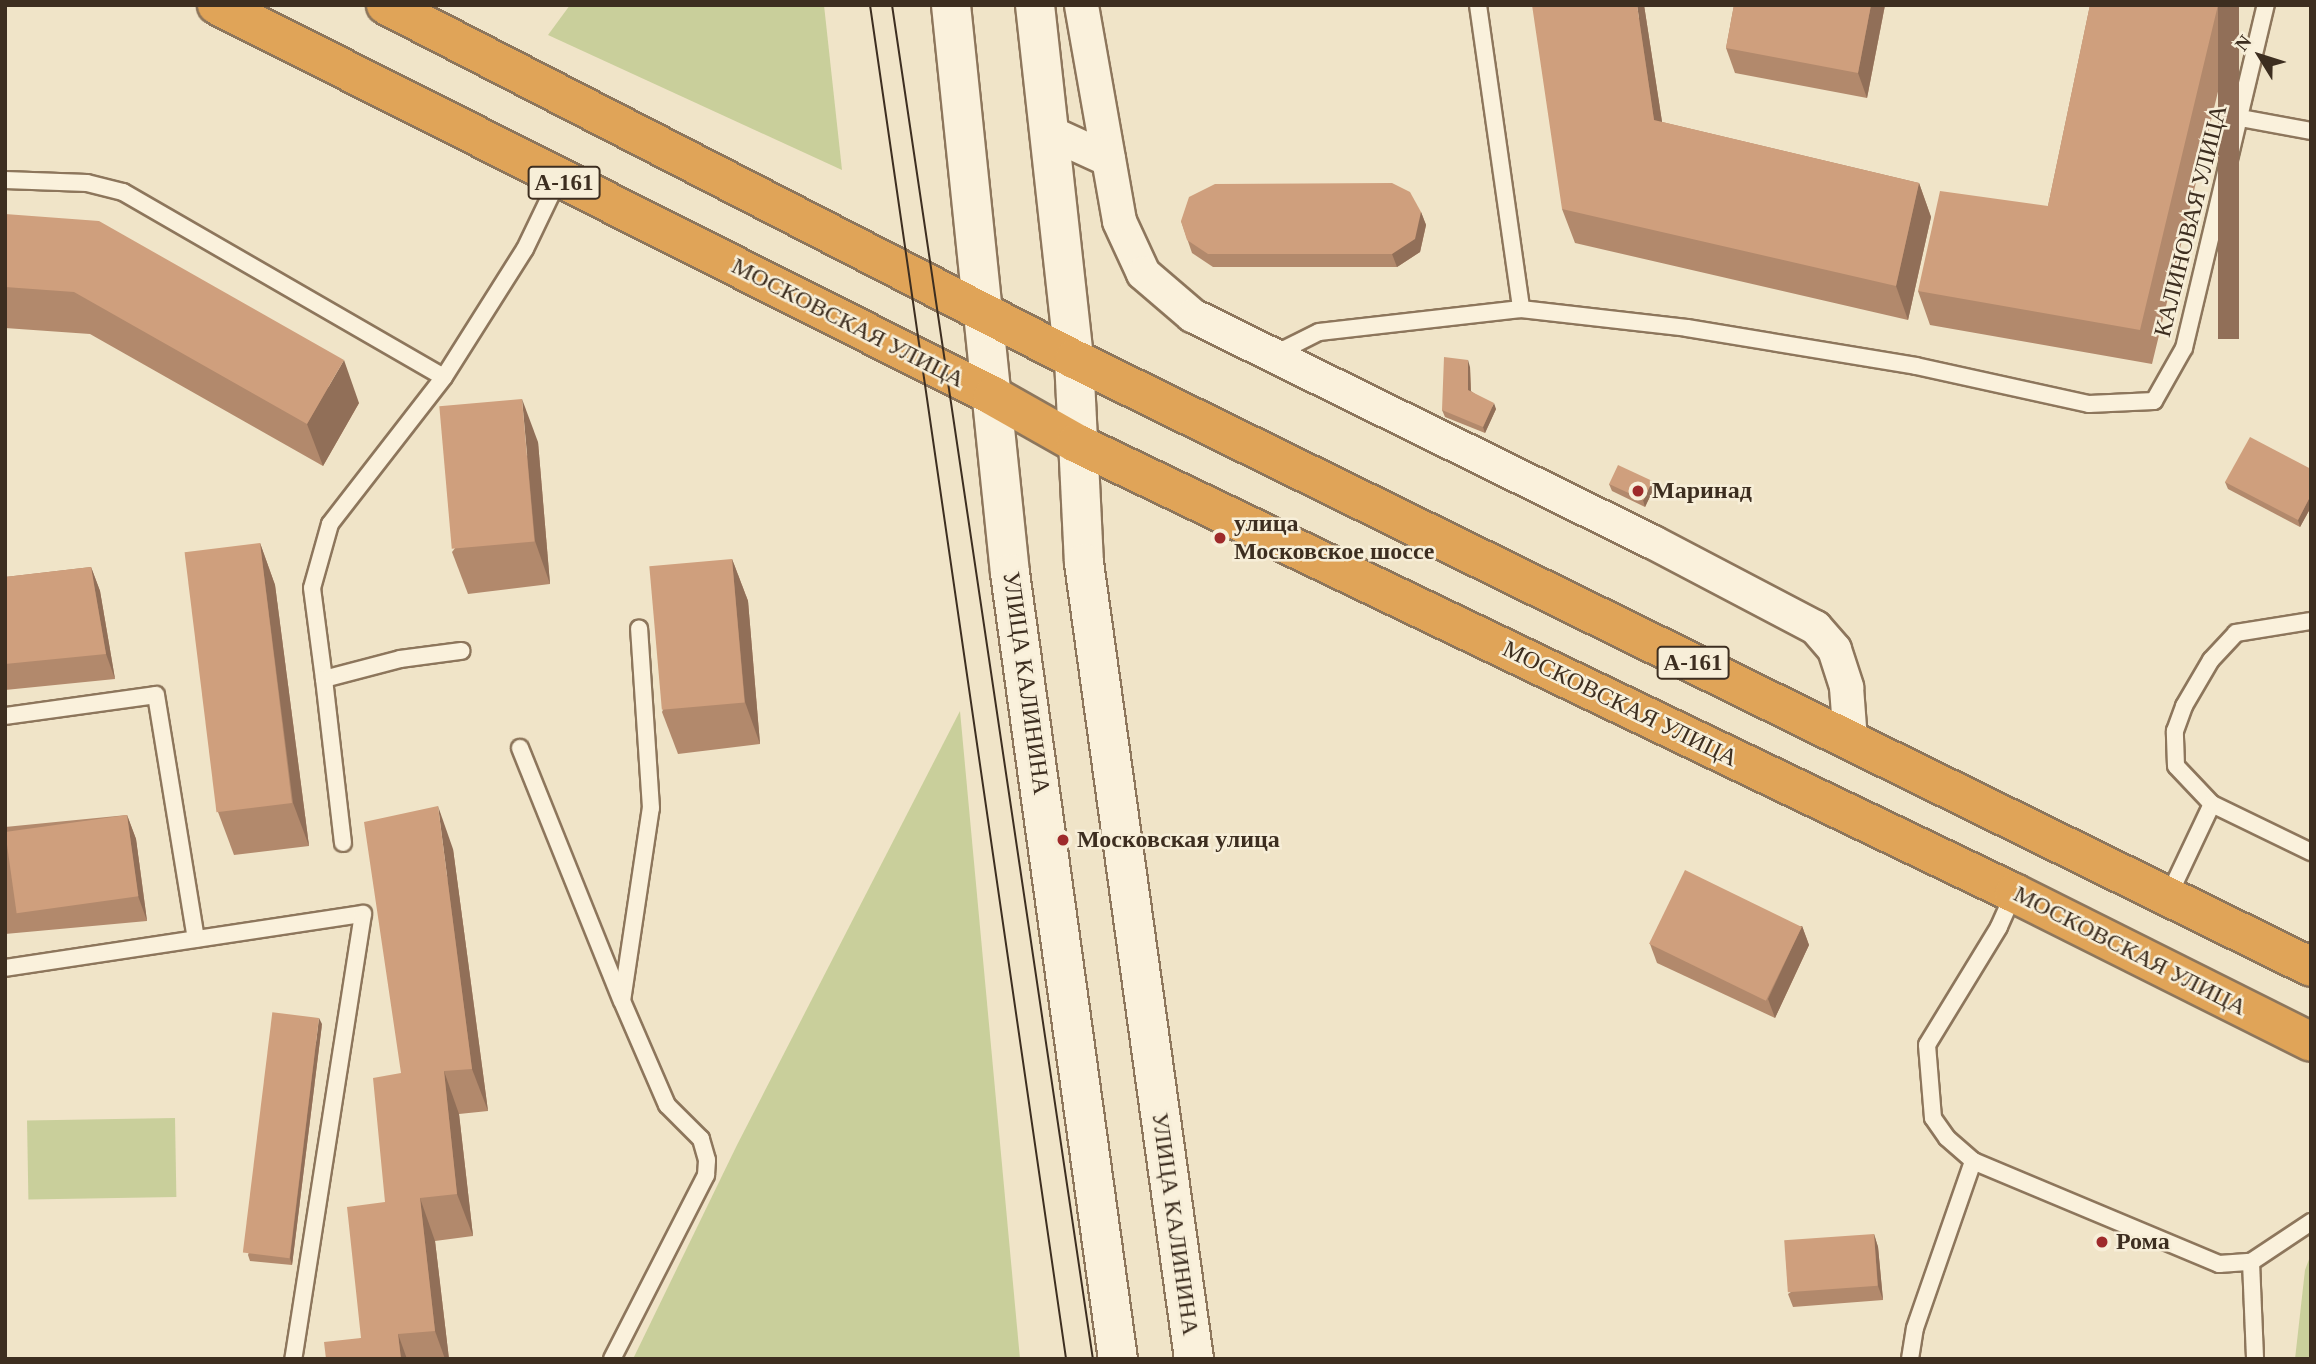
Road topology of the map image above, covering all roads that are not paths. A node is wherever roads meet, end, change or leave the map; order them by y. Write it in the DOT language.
graph roads {
  1 [pos="217,5"];
  2 [pos="386,5"];
  3 [pos="951,5"];
  4 [pos="1035,5"];
  5 [pos="1081,5"];
  6 [pos="1478,5"];
  7 [pos="2266,5"];
  8 [pos="2241,118"];
  9 [pos="2311,131"];
  10 [pos="1049,132"];
  11 [pos="1108,159"];
  12 [pos="5,180"];
  13 [pos="558,180"];
  14 [pos="1521,309"];
  15 [pos="983,310"];
  16 [pos="1273,355"];
  17 [pos="1074,359"];
  18 [pos="444,377"];
  19 [pos="993,396"];
  20 [pos="1076,443"];
  21 [pos="2311,621"];
  22 [pos="639,628"];
  23 [pos="461,651"];
  24 [pos="324,679"];
  25 [pos="5,716"];
  26 [pos="1850,740"];
  27 [pos="520,748"];
  28 [pos="2212,804"];
  29 [pos="343,843"];
  30 [pos="2311,852"];
  31 [pos="2014,893"];
  32 [pos="2168,897"];
  33 [pos="196,939"];
  34 [pos="2311,967"];
  35 [pos="5,968"];
  36 [pos="622,1001"];
  37 [pos="2311,1042"];
  38 [pos="1972,1161"];
  39 [pos="2311,1222"];
  40 [pos="2251,1262"];
  41 [pos="293,1359"];
  42 [pos="612,1359"];
  43 [pos="1118,1359"];
  44 [pos="1194,1359"];
  45 [pos="1910,1359"];
  46 [pos="2255,1359"];
  1 -- 13 [label="highway, МОСКОВСКАЯ УЛИЦА / А-161"];
  2 -- 15 [label="highway, А-161"];
  3 -- 15 [label="street, УЛИЦА КАЛИНИНА"];
  4 -- 10 [label="street, УЛИЦА КАЛИНИНА"];
  5 -- 11 [label="street"];
  6 -- 14 [label="lane"];
  7 -- 8 [label="lane, КАЛИНОВАЯ УЛИЦА"];
  8 -- 9 [label="lane"];
  8 -- 14 [label="lane, КАЛИНОВАЯ УЛИЦА"];
  10 -- 11 [label="street"];
  10 -- 17 [label="street, УЛИЦА КАЛИНИНА"];
  11 -- 16 [label="street"];
  12 -- 18 [label="lane"];
  13 -- 18 [label="lane"];
  13 -- 19 [label="highway, МОСКОВСКАЯ УЛИЦА / А-161"];
  14 -- 16 [label="lane"];
  15 -- 17 [label="highway, А-161"];
  15 -- 19 [label="street, УЛИЦА КАЛИНИНА"];
  16 -- 26 [label="street"];
  17 -- 20 [label="street, УЛИЦА КАЛИНИНА"];
  17 -- 26 [label="highway, А-161"];
  18 -- 24 [label="lane"];
  19 -- 20 [label="highway, МОСКОВСКАЯ УЛИЦА / А-161"];
  19 -- 43 [label="street, УЛИЦА КАЛИНИНА"];
  20 -- 31 [label="highway, МОСКОВСКАЯ УЛИЦА / А-161"];
  20 -- 44 [label="street, УЛИЦА КАЛИНИНА"];
  21 -- 28 [label="lane"];
  22 -- 36 [label="lane"];
  23 -- 24 [label="lane"];
  24 -- 29 [label="lane"];
  25 -- 33 [label="lane"];
  26 -- 32 [label="highway, А-161"];
  27 -- 36 [label="lane"];
  28 -- 30 [label="lane"];
  28 -- 32 [label="lane"];
  31 -- 37 [label="highway, МОСКОВСКАЯ УЛИЦА / А-161"];
  31 -- 38 [label="lane"];
  32 -- 34 [label="highway, А-161"];
  33 -- 35 [label="lane"];
  33 -- 41 [label="lane"];
  36 -- 42 [label="lane"];
  38 -- 40 [label="lane"];
  38 -- 45 [label="lane"];
  39 -- 40 [label="lane"];
  40 -- 46 [label="lane"];
}
